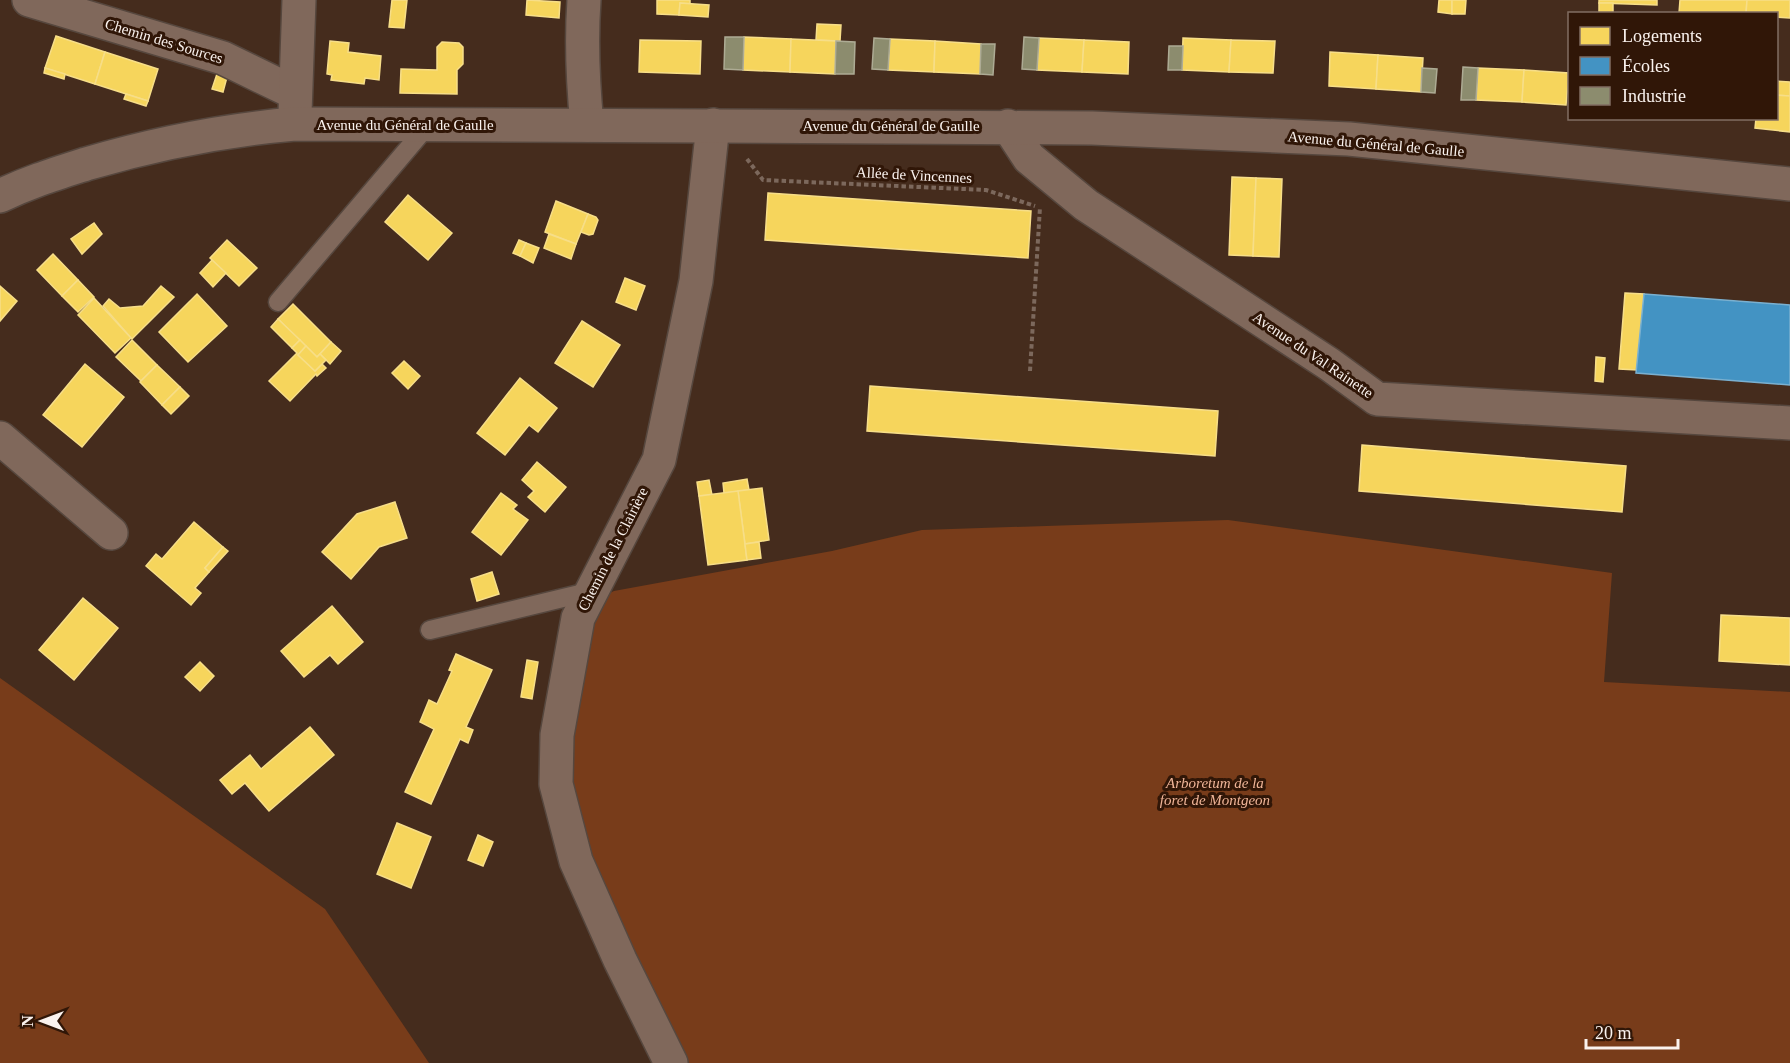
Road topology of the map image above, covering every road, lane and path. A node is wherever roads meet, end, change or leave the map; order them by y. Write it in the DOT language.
graph roads {
  1 [pos="29,0"];
  2 [pos="299,0"];
  3 [pos="584,0"];
  4 [pos="295,109"];
  5 [pos="428,125"];
  6 [pos="587,125"];
  7 [pos="713,125"];
  8 [pos="1008,126"];
  9 [pos="747,159"];
  10 [pos="1790,184"];
  11 [pos="0,196"];
  12 [pos="1086,205"];
  13 [pos="1040,207"];
  14 [pos="278,302"];
  15 [pos="1030,371"];
  16 [pos="1790,423"];
  17 [pos="0,438"];
  18 [pos="111,532"];
  19 [pos="592,591"];
  20 [pos="430,630"];
  21 [pos="671,1063"];
  1 -- 4 [label="street, Chemin des Sources"];
  2 -- 4 [label="street"];
  3 -- 6 [label="street"];
  4 -- 5 [label="street, Avenue du Général de Gaulle"];
  4 -- 11 [label="street, Avenue du Général de Gaulle"];
  5 -- 6 [label="street, Avenue du Général de Gaulle"];
  5 -- 14 [label="lane"];
  6 -- 7 [label="street, Avenue du Général de Gaulle"];
  7 -- 8 [label="street, Avenue du Général de Gaulle"];
  7 -- 19 [label="street, Chemin de la Clairière"];
  8 -- 10 [label="street, Avenue du Général de Gaulle"];
  8 -- 12 [label="street, Avenue du Val Rainette"];
  9 -- 13 [label="path, Allée de Vincennes"];
  12 -- 13 [label="path, Allée de Vincennes"];
  12 -- 16 [label="street, Avenue du Val Rainette"];
  13 -- 15 [label="path"];
  17 -- 18 [label="street"];
  19 -- 20 [label="lane"];
  19 -- 21 [label="street, Chemin de la Clairière"];
}
